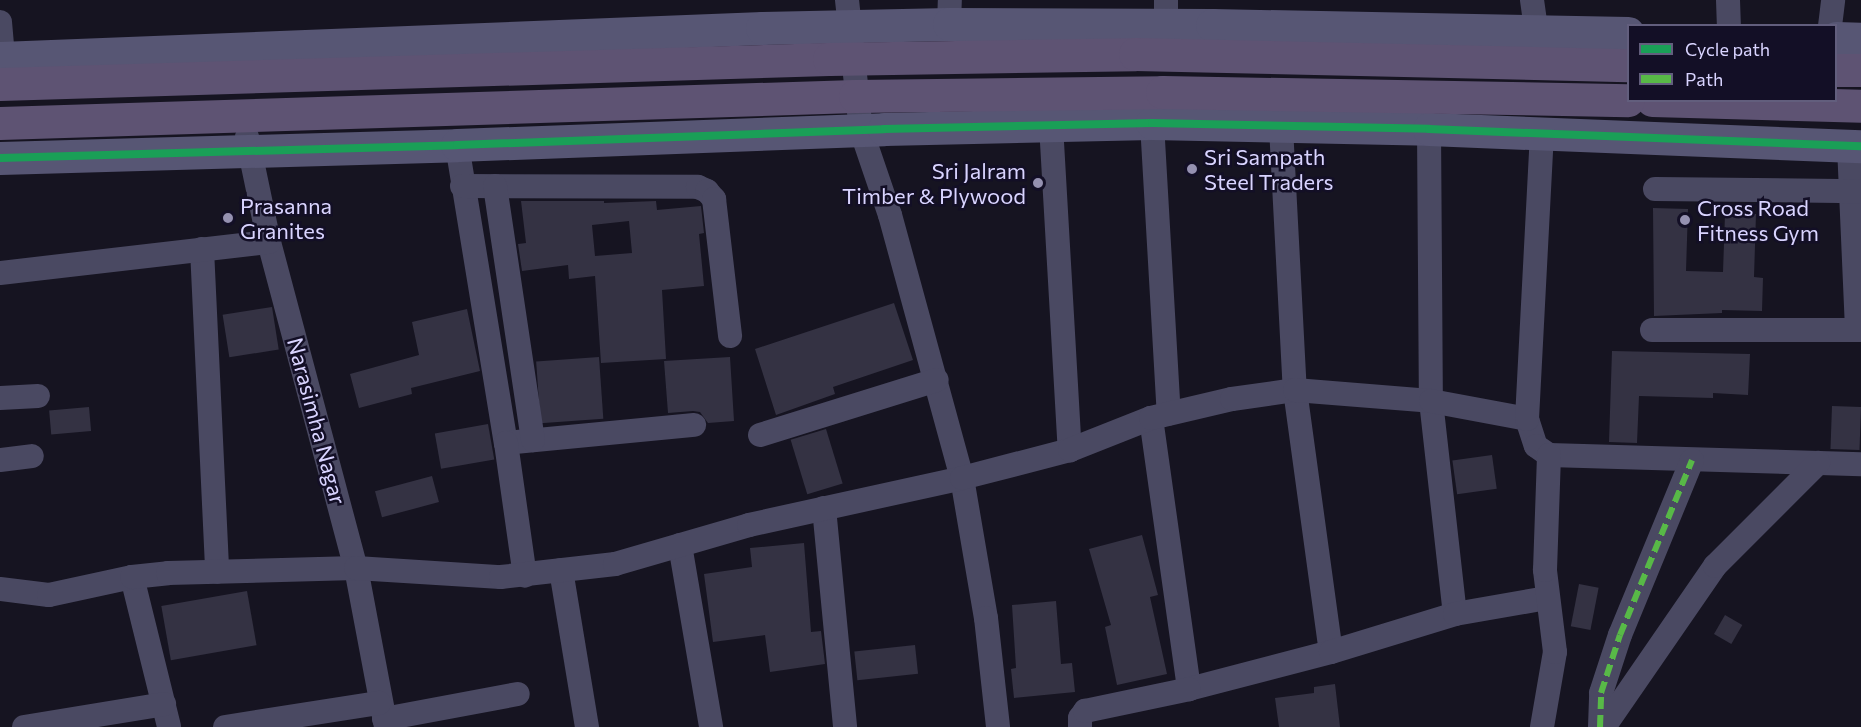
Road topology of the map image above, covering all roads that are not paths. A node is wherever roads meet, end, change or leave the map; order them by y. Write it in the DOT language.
graph roads {
  1 [pos="1728,0"];
  2 [pos="1833,0"];
  3 [pos="949,12"];
  4 [pos="1166,12"];
  5 [pos="848,13"];
  6 [pos="1534,15"];
  7 [pos="0,22"];
  8 [pos="1729,24"];
  9 [pos="1830,24"];
  10 [pos="1627,33"];
  11 [pos="1837,39"];
  12 [pos="1861,39"];
  13 [pos="853,58"];
  14 [pos="1627,65"];
  15 [pos="1,67"];
  16 [pos="1837,70"];
  17 [pos="1861,70"];
  18 [pos="855,96"];
  19 [pos="1627,100"];
  20 [pos="1722,102"];
  21 [pos="1861,106"];
  22 [pos="243,115"];
  23 [pos="0,123"];
  24 [pos="1152,123"];
  25 [pos="1051,125"];
  26 [pos="1281,127"];
  27 [pos="1429,129"];
  28 [pos="861,130"];
  29 [pos="1542,135"];
  30 [pos="457,145"];
  31 [pos="1855,146"];
  32 [pos="250,149"];
  33 [pos="0,158"];
  34 [pos="462,186"];
  35 [pos="495,186"];
  36 [pos="1655,189"];
  37 [pos="1856,191"];
  38 [pos="269,242"];
  39 [pos="202,249"];
  40 [pos="0,273"];
  41 [pos="1859,329"];
  42 [pos="1652,330"];
  43 [pos="730,336"];
  44 [pos="937,380"];
  45 [pos="1295,390"];
  46 [pos="38,396"];
  47 [pos="0,398"];
  48 [pos="1431,401"];
  49 [pos="1160,416"];
  50 [pos="1527,419"];
  51 [pos="694,425"];
  52 [pos="760,435"];
  53 [pos="533,440"];
  54 [pos="506,443"];
  55 [pos="1070,450"];
  56 [pos="1549,455"];
  57 [pos="32,456"];
  58 [pos="0,460"];
  59 [pos="1692,460"];
  60 [pos="1818,463"];
  61 [pos="1861,464"];
  62 [pos="962,478"];
  63 [pos="824,508"];
  64 [pos="680,545"];
  65 [pos="356,568"];
  66 [pos="561,570"];
  67 [pos="217,572"];
  68 [pos="525,576"];
  69 [pos="132,577"];
  70 [pos="0,590"];
  71 [pos="1547,598"];
  72 [pos="1455,614"];
  73 [pos="1331,652"];
  74 [pos="1189,689"];
  75 [pos="518,694"];
  76 [pos="167,716"];
  77 [pos="383,717"];
  78 [pos="24,727"];
  79 [pos="225,727"];
  80 [pos="587,727"];
  81 [pos="711,727"];
  82 [pos="845,727"];
  83 [pos="998,727"];
  84 [pos="1080,727"];
  85 [pos="1542,727"];
  86 [pos="1602,727"];
  1 -- 8 [label="street"];
  2 -- 9 [label="street"];
  3 -- 4 [label="street"];
  3 -- 5 [label="street"];
  4 -- 6 [label="street"];
  5 -- 13 [label="street"];
  5 -- 15 [label="street"];
  6 -- 10 [label="street"];
  7 -- 15 [label="street"];
  11 -- 12 [label="street"];
  13 -- 14 [label="main road"];
  13 -- 15 [label="main road"];
  13 -- 18 [label="street"];
  16 -- 17 [label="main road"];
  18 -- 19 [label="main road"];
  18 -- 22 [label="main road"];
  18 -- 28 [label="street"];
  20 -- 21 [label="main road"];
  22 -- 23 [label="main road"];
  22 -- 32 [label="street, Narasimha Nagar"];
  24 -- 25 [label="street"];
  24 -- 26 [label="street"];
  24 -- 49 [label="street"];
  25 -- 28 [label="street"];
  25 -- 55 [label="street"];
  26 -- 27 [label="street"];
  26 -- 45 [label="street"];
  27 -- 29 [label="street"];
  27 -- 48 [label="street"];
  28 -- 30 [label="street"];
  28 -- 44 [label="street"];
  29 -- 31 [label="street"];
  29 -- 50 [label="street"];
  30 -- 32 [label="street"];
  30 -- 34 [label="street"];
  31 -- 37 [label="street"];
  32 -- 33 [label="street"];
  32 -- 38 [label="street, Narasimha Nagar"];
  34 -- 35 [label="street"];
  34 -- 54 [label="street"];
  35 -- 43 [label="street"];
  35 -- 53 [label="street"];
  36 -- 37 [label="street"];
  37 -- 41 [label="street"];
  38 -- 39 [label="street"];
  38 -- 65 [label="street, Narasimha Nagar"];
  39 -- 40 [label="street"];
  39 -- 67 [label="street"];
  41 -- 42 [label="street"];
  44 -- 52 [label="street"];
  44 -- 62 [label="street"];
  45 -- 48 [label="street"];
  45 -- 49 [label="street"];
  45 -- 73 [label="street"];
  46 -- 47 [label="street"];
  48 -- 50 [label="street"];
  48 -- 72 [label="street"];
  49 -- 55 [label="street"];
  49 -- 74 [label="street"];
  50 -- 56 [label="street"];
  51 -- 53 [label="street"];
  53 -- 54 [label="street"];
  54 -- 68 [label="street"];
  55 -- 62 [label="street"];
  56 -- 59 [label="street"];
  56 -- 71 [label="street"];
  57 -- 58 [label="street"];
  59 -- 60 [label="street"];
  59 -- 86 [label="street"];
  60 -- 61 [label="street"];
  60 -- 86 [label="street"];
  62 -- 63 [label="street"];
  62 -- 83 [label="street"];
  63 -- 64 [label="street"];
  63 -- 82 [label="street"];
  64 -- 66 [label="street"];
  64 -- 81 [label="street"];
  65 -- 67 [label="street"];
  65 -- 68 [label="street"];
  65 -- 77 [label="street, Narasimha Nagar"];
  66 -- 68 [label="street"];
  66 -- 80 [label="street"];
  67 -- 69 [label="street"];
  69 -- 70 [label="street"];
  69 -- 76 [label="street"];
  71 -- 72 [label="street"];
  71 -- 85 [label="street"];
  72 -- 73 [label="street"];
  73 -- 74 [label="street"];
  74 -- 84 [label="street"];
  75 -- 77 [label="street"];
  76 -- 78 [label="street"];
  77 -- 79 [label="street"];
}
